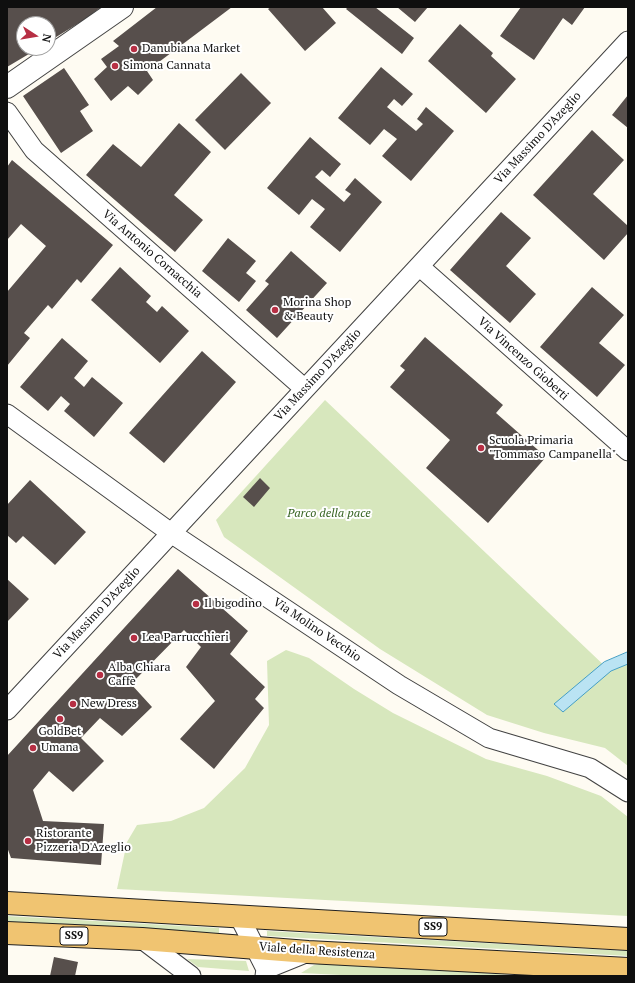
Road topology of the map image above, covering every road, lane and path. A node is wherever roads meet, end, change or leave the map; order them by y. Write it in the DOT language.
graph roads {
  1 [pos="122,7"];
  2 [pos="628,41"];
  3 [pos="7,87"];
  4 [pos="7,112"];
  5 [pos="419,266"];
  6 [pos="305,389"];
  7 [pos="7,414"];
  8 [pos="628,451"];
  9 [pos="171,533"];
  10 [pos="7,710"];
  11 [pos="628,792"];
  12 [pos="7,903"];
  13 [pos="239,916"];
  14 [pos="7,933"];
  15 [pos="142,939"];
  16 [pos="628,939"];
  17 [pos="255,947"];
  18 [pos="308,952"];
  19 [pos="628,969"];
  20 [pos="265,972"];
  21 [pos="191,976"];
  1 -- 3 [label="street"];
  2 -- 5 [label="street, Via Massimo D'Azeglio"];
  4 -- 6 [label="street, Via Antonio Cornacchia"];
  5 -- 6 [label="street, Via Massimo D'Azeglio"];
  5 -- 8 [label="street, Via Vincenzo Gioberti"];
  6 -- 9 [label="street, Via Massimo D'Azeglio"];
  7 -- 9 [label="street, Via Molino Vecchio"];
  9 -- 10 [label="street, Via Massimo D'Azeglio"];
  9 -- 11 [label="street, Via Molino Vecchio"];
  12 -- 13 [label="main road, SS9"];
  13 -- 16 [label="main road, SS9"];
  13 -- 17 [label="street"];
  14 -- 15 [label="main road, Viale della Resistenza / SS9"];
  15 -- 17 [label="main road, Viale della Resistenza / SS9"];
  15 -- 21 [label="street"];
  17 -- 18 [label="main road, Viale della Resistenza / SS9"];
  17 -- 20 [label="street"];
  18 -- 19 [label="main road, Viale della Resistenza / SS9"];
  18 -- 20 [label="street"];
}
